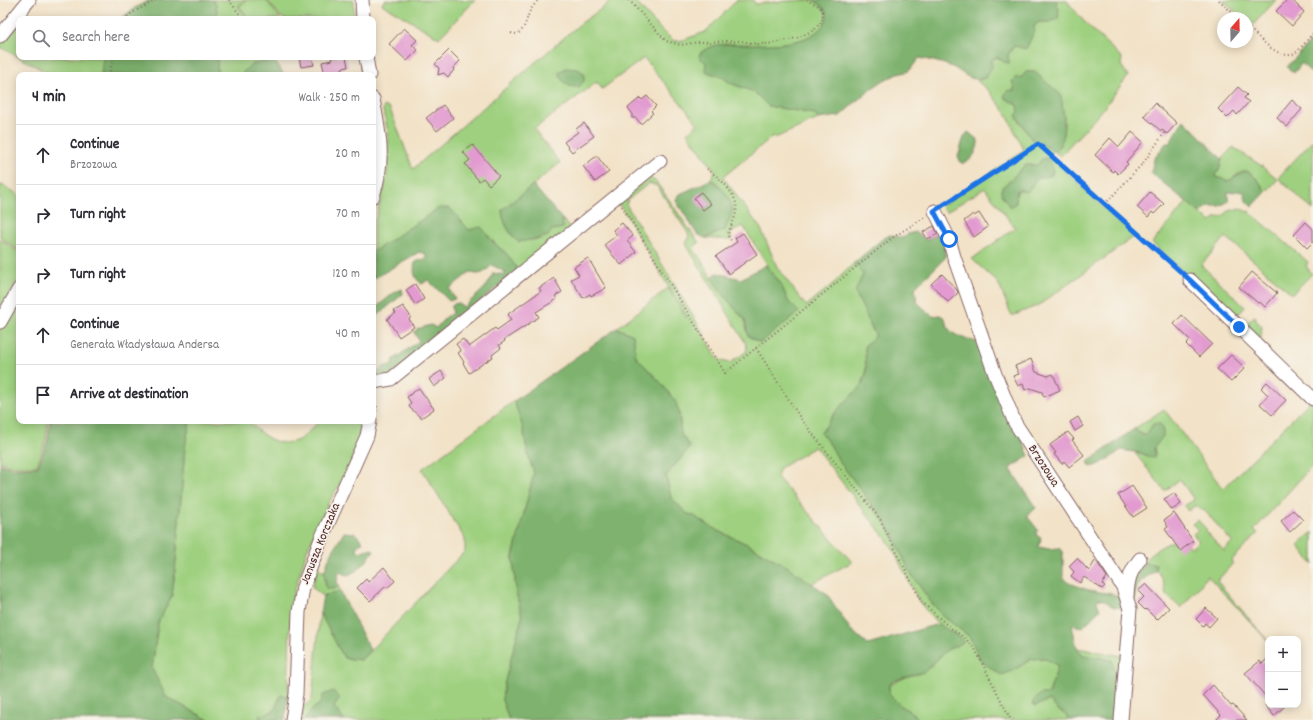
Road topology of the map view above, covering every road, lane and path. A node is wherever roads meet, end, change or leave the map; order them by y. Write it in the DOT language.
graph roads {
  1 [pos="29,0"];
  2 [pos="156,0"];
  3 [pos="229,0"];
  4 [pos="362,0"];
  5 [pos="538,0"];
  6 [pos="629,0"];
  7 [pos="807,0"];
  8 [pos="1219,0"];
  9 [pos="1232,12"];
  10 [pos="16,16"];
  11 [pos="16,16"];
  12 [pos="128,16"];
  13 [pos="241,16"];
  14 [pos="363,16"];
  15 [pos="1253,32"];
  16 [pos="511,33"];
  17 [pos="1313,33"];
  18 [pos="0,36"];
  19 [pos="112,60"];
  20 [pos="366,60"];
  21 [pos="110,72"];
  22 [pos="368,72"];
  23 [pos="376,116"];
  24 [pos="1165,132"];
  25 [pos="660,160"];
  26 [pos="707,169"];
  27 [pos="376,185"];
  28 [pos="616,196"];
  29 [pos="1105,204"];
  30 [pos="934,211"];
  31 [pos="732,242"];
  32 [pos="1190,280"];
  33 [pos="16,294"];
  34 [pos="0,322"];
  35 [pos="756,348"];
  36 [pos="376,382"];
  37 [pos="1313,399"];
  38 [pos="371,424"];
  39 [pos="1140,560"];
  40 [pos="1125,595"];
  41 [pos="292,720"];
  42 [pos="1011,720"];
  43 [pos="1121,720"];
  1 -- 10 [label="street"];
  2 -- 12 [label="path"];
  3 -- 13 [label="path"];
  4 -- 14 [label="street"];
  5 -- 16 [label="path"];
  6 -- 7 [label="path"];
  8 -- 9 [label="path"];
  11 -- 18 [label="street"];
  15 -- 17 [label="path"];
  19 -- 21 [label="path"];
  20 -- 22 [label="street"];
  23 -- 27 [label="street"];
  24 -- 29 [label="path"];
  25 -- 28 [label="street"];
  26 -- 31 [label="path"];
  28 -- 35 [label="path"];
  28 -- 36 [label="street"];
  29 -- 30 [label="path"];
  29 -- 32 [label="path"];
  30 -- 35 [label="path"];
  30 -- 40 [label="street, Brzozowa"];
  32 -- 37 [label="street"];
  33 -- 34 [label="street"];
  35 -- 42 [label="path"];
  38 -- 41 [label="street, Janusza Korczaka"];
  39 -- 40 [label="street"];
  40 -- 43 [label="street, Brzozowa"];
}
